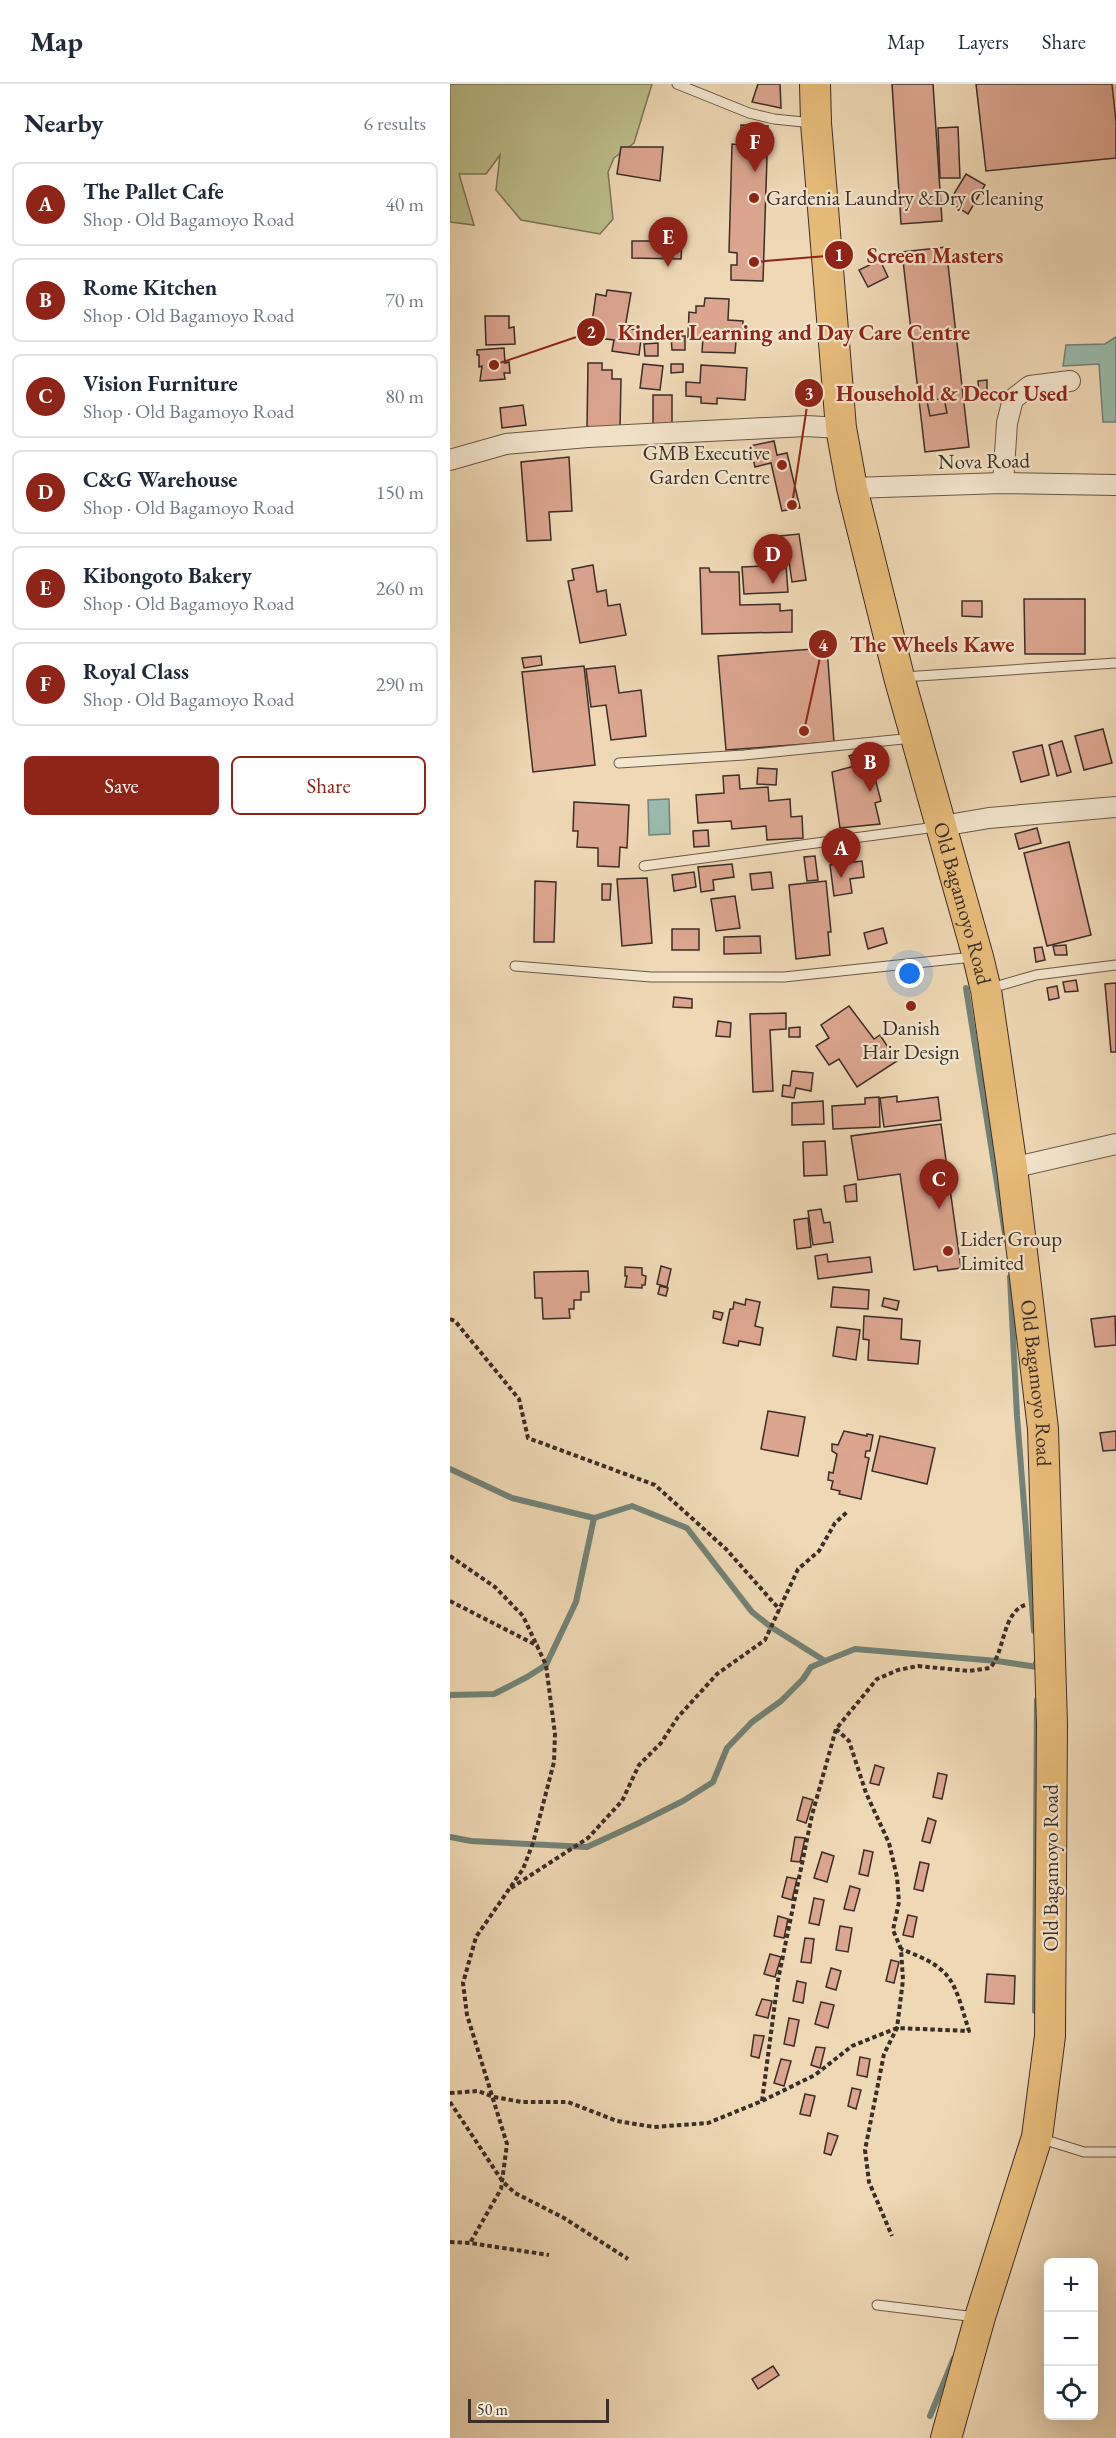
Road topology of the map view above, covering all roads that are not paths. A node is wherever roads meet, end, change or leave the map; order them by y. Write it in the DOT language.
graph roads {
  1 [pos="677,84"];
  2 [pos="815,84"];
  3 [pos="816,123"];
  4 [pos="1070,381"];
  5 [pos="841,428"];
  6 [pos="450,460"];
  7 [pos="1003,483"];
  8 [pos="1116,485"];
  9 [pos="852,488"];
  10 [pos="1116,663"];
  11 [pos="899,677"];
  12 [pos="915,737"];
  13 [pos="620,763"];
  14 [pos="1116,807"];
  15 [pos="942,826"];
  16 [pos="644,866"];
  17 [pos="978,957"];
  18 [pos="1116,965"];
  19 [pos="515,966"];
  20 [pos="986,990"];
  21 [pos="1116,1144"];
  22 [pos="1012,1168"];
  23 [pos="1037,2137"];
  24 [pos="1116,2152"];
  25 [pos="878,2305"];
  26 [pos="980,2317"];
  27 [pos="946,2438"];
  1 -- 3 [label="lane"];
  2 -- 3 [label="main road, Old Bagamoyo Road"];
  3 -- 5 [label="main road, Old Bagamoyo Road"];
  4 -- 7 [label="street"];
  5 -- 6 [label="street"];
  5 -- 9 [label="main road, Old Bagamoyo Road"];
  7 -- 8 [label="street, Nova Road"];
  7 -- 9 [label="street, Nova Road"];
  9 -- 11 [label="main road, Old Bagamoyo Road"];
  10 -- 11 [label="lane"];
  11 -- 12 [label="main road, Old Bagamoyo Road"];
  12 -- 13 [label="lane"];
  12 -- 15 [label="main road, Old Bagamoyo Road"];
  14 -- 15 [label="street"];
  15 -- 16 [label="lane"];
  15 -- 17 [label="main road, Old Bagamoyo Road"];
  17 -- 19 [label="lane"];
  17 -- 20 [label="main road, Old Bagamoyo Road"];
  18 -- 20 [label="lane"];
  20 -- 22 [label="main road, Old Bagamoyo Road"];
  21 -- 22 [label="street"];
  22 -- 23 [label="main road, Old Bagamoyo Road"];
  23 -- 24 [label="lane"];
  23 -- 26 [label="main road, Old Bagamoyo Road"];
  25 -- 26 [label="lane"];
  26 -- 27 [label="main road, Old Bagamoyo Road"];
}
